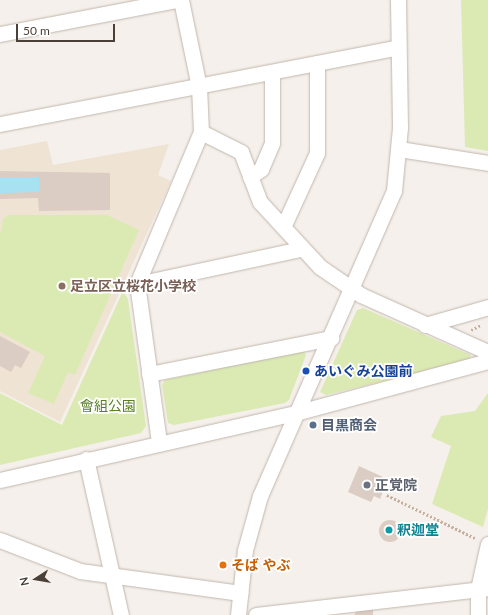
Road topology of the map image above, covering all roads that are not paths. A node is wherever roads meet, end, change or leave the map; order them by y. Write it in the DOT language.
graph roads {
  1 [pos="176,0"];
  2 [pos="182,0"];
  3 [pos="398,0"];
  4 [pos="0,34"];
  5 [pos="398,47"];
  6 [pos="317,63"];
  7 [pos="272,72"];
  8 [pos="199,86"];
  9 [pos="0,124"];
  10 [pos="201,132"];
  11 [pos="398,149"];
  12 [pos="488,163"];
  13 [pos="250,177"];
  14 [pos="283,228"];
  15 [pos="300,249"];
  16 [pos="137,284"];
  17 [pos="353,290"];
  18 [pos="488,308"];
  19 [pos="425,324"];
  20 [pos="331,338"];
  21 [pos="488,352"];
  22 [pos="488,361"];
  23 [pos="149,374"];
  24 [pos="295,413"];
  25 [pos="159,442"];
  26 [pos="86,459"];
  27 [pos="0,480"];
  28 [pos="0,540"];
  29 [pos="488,544"];
  30 [pos="111,575"];
  31 [pos="483,588"];
  32 [pos="240,593"];
  33 [pos="344,610"];
  34 [pos="121,615"];
  35 [pos="238,615"];
  36 [pos="256,615"];
  37 [pos="478,615"];
  1 -- 4 [label="street"];
  2 -- 8 [label="street"];
  3 -- 5 [label="street"];
  5 -- 6 [label="street"];
  5 -- 11 [label="street"];
  6 -- 7 [label="street"];
  6 -- 14 [label="street"];
  7 -- 8 [label="street"];
  7 -- 13 [label="street"];
  8 -- 9 [label="street"];
  8 -- 10 [label="street"];
  10 -- 13 [label="street"];
  10 -- 16 [label="street"];
  11 -- 12 [label="street"];
  11 -- 17 [label="street"];
  13 -- 14 [label="street"];
  14 -- 15 [label="street"];
  15 -- 16 [label="street"];
  15 -- 17 [label="street"];
  16 -- 23 [label="street"];
  17 -- 19 [label="street"];
  17 -- 20 [label="street"];
  18 -- 19 [label="street"];
  19 -- 21 [label="street"];
  20 -- 23 [label="street"];
  20 -- 24 [label="street"];
  22 -- 24 [label="street"];
  23 -- 25 [label="street"];
  24 -- 25 [label="street"];
  24 -- 32 [label="street"];
  25 -- 26 [label="street"];
  26 -- 27 [label="street"];
  26 -- 30 [label="street"];
  28 -- 30 [label="street"];
  29 -- 31 [label="street"];
  30 -- 32 [label="street"];
  30 -- 34 [label="street"];
  31 -- 33 [label="street"];
  31 -- 37 [label="street"];
  32 -- 35 [label="street"];
  33 -- 36 [label="street"];
}
